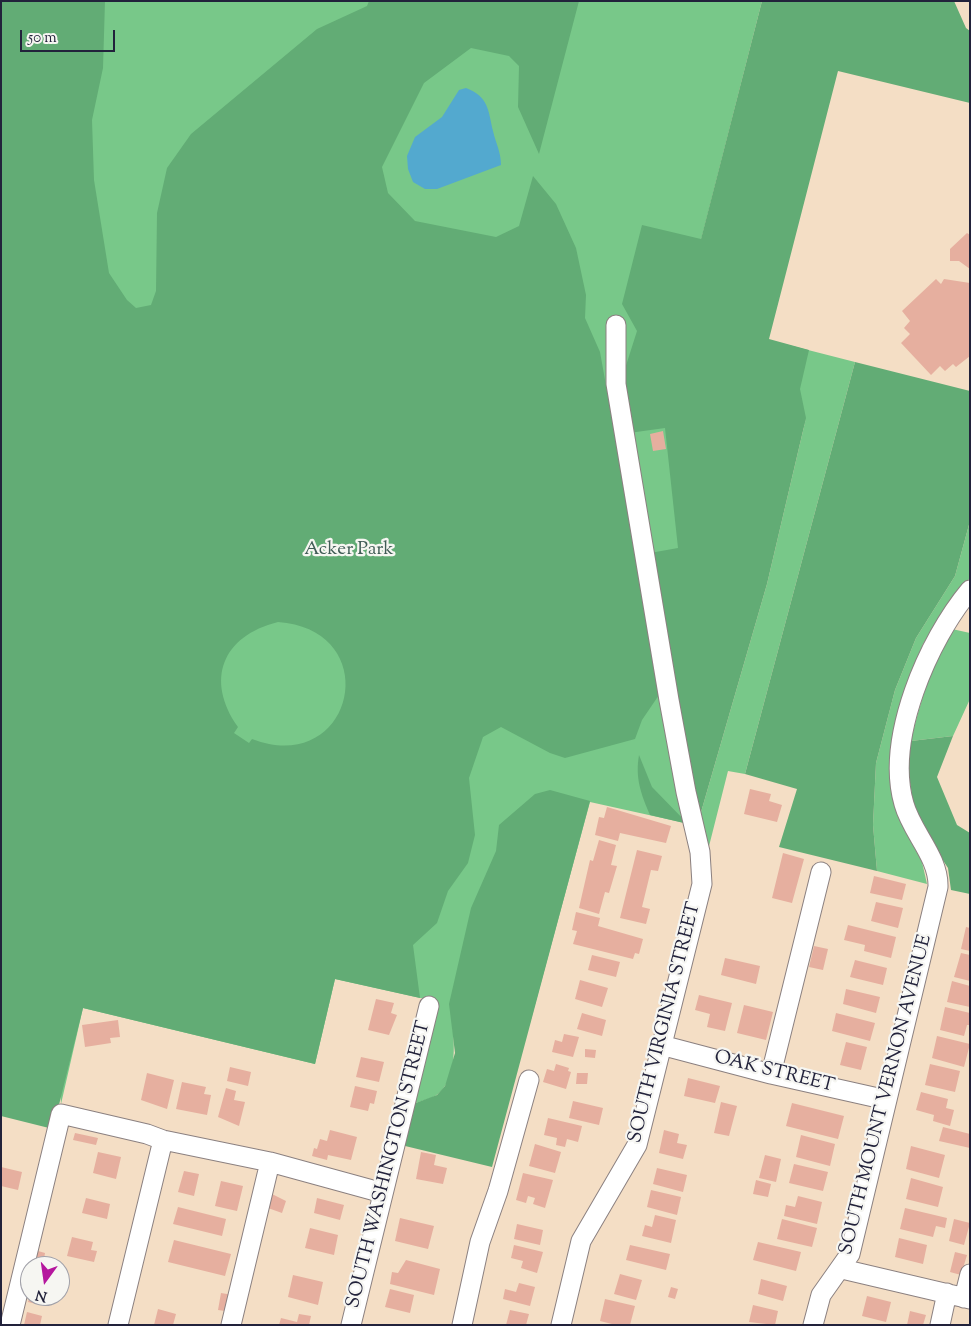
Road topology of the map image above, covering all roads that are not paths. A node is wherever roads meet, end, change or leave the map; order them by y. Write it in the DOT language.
graph roads {
  1 [pos="616,325"];
  2 [pos="970,590"];
  3 [pos="821,872"];
  4 [pos="429,1006"];
  5 [pos="661,1045"];
  6 [pos="771,1074"];
  7 [pos="529,1080"];
  8 [pos="887,1100"];
  9 [pos="163,1140"];
  10 [pos="270,1162"];
  11 [pos="383,1194"];
  12 [pos="842,1269"];
  13 [pos="970,1274"];
  14 [pos="960,1297"];
  15 [pos="10,1325"];
  16 [pos="118,1325"];
  17 [pos="231,1325"];
  18 [pos="351,1325"];
  19 [pos="462,1325"];
  20 [pos="561,1325"];
  21 [pos="813,1325"];
  22 [pos="940,1325"];
  1 -- 5 [label="street, SOUTH VIRGINIA STREET"];
  2 -- 8 [label="street, SOUTH MOUNT VERNON AVENUE"];
  3 -- 6 [label="street"];
  4 -- 11 [label="street, SOUTH WASHINGTON STREET"];
  5 -- 6 [label="street, OAK STREET"];
  5 -- 20 [label="street, SOUTH VIRGINIA STREET"];
  6 -- 8 [label="street, OAK STREET"];
  7 -- 19 [label="street"];
  8 -- 12 [label="street, SOUTH MOUNT VERNON AVENUE"];
  9 -- 10 [label="street"];
  9 -- 15 [label="street"];
  9 -- 16 [label="street"];
  10 -- 11 [label="street"];
  10 -- 17 [label="street"];
  11 -- 18 [label="street, SOUTH WASHINGTON STREET"];
  12 -- 14 [label="street"];
  12 -- 21 [label="street, SOUTH MOUNT VERNON AVENUE"];
  13 -- 14 [label="street"];
  14 -- 22 [label="street"];
}
